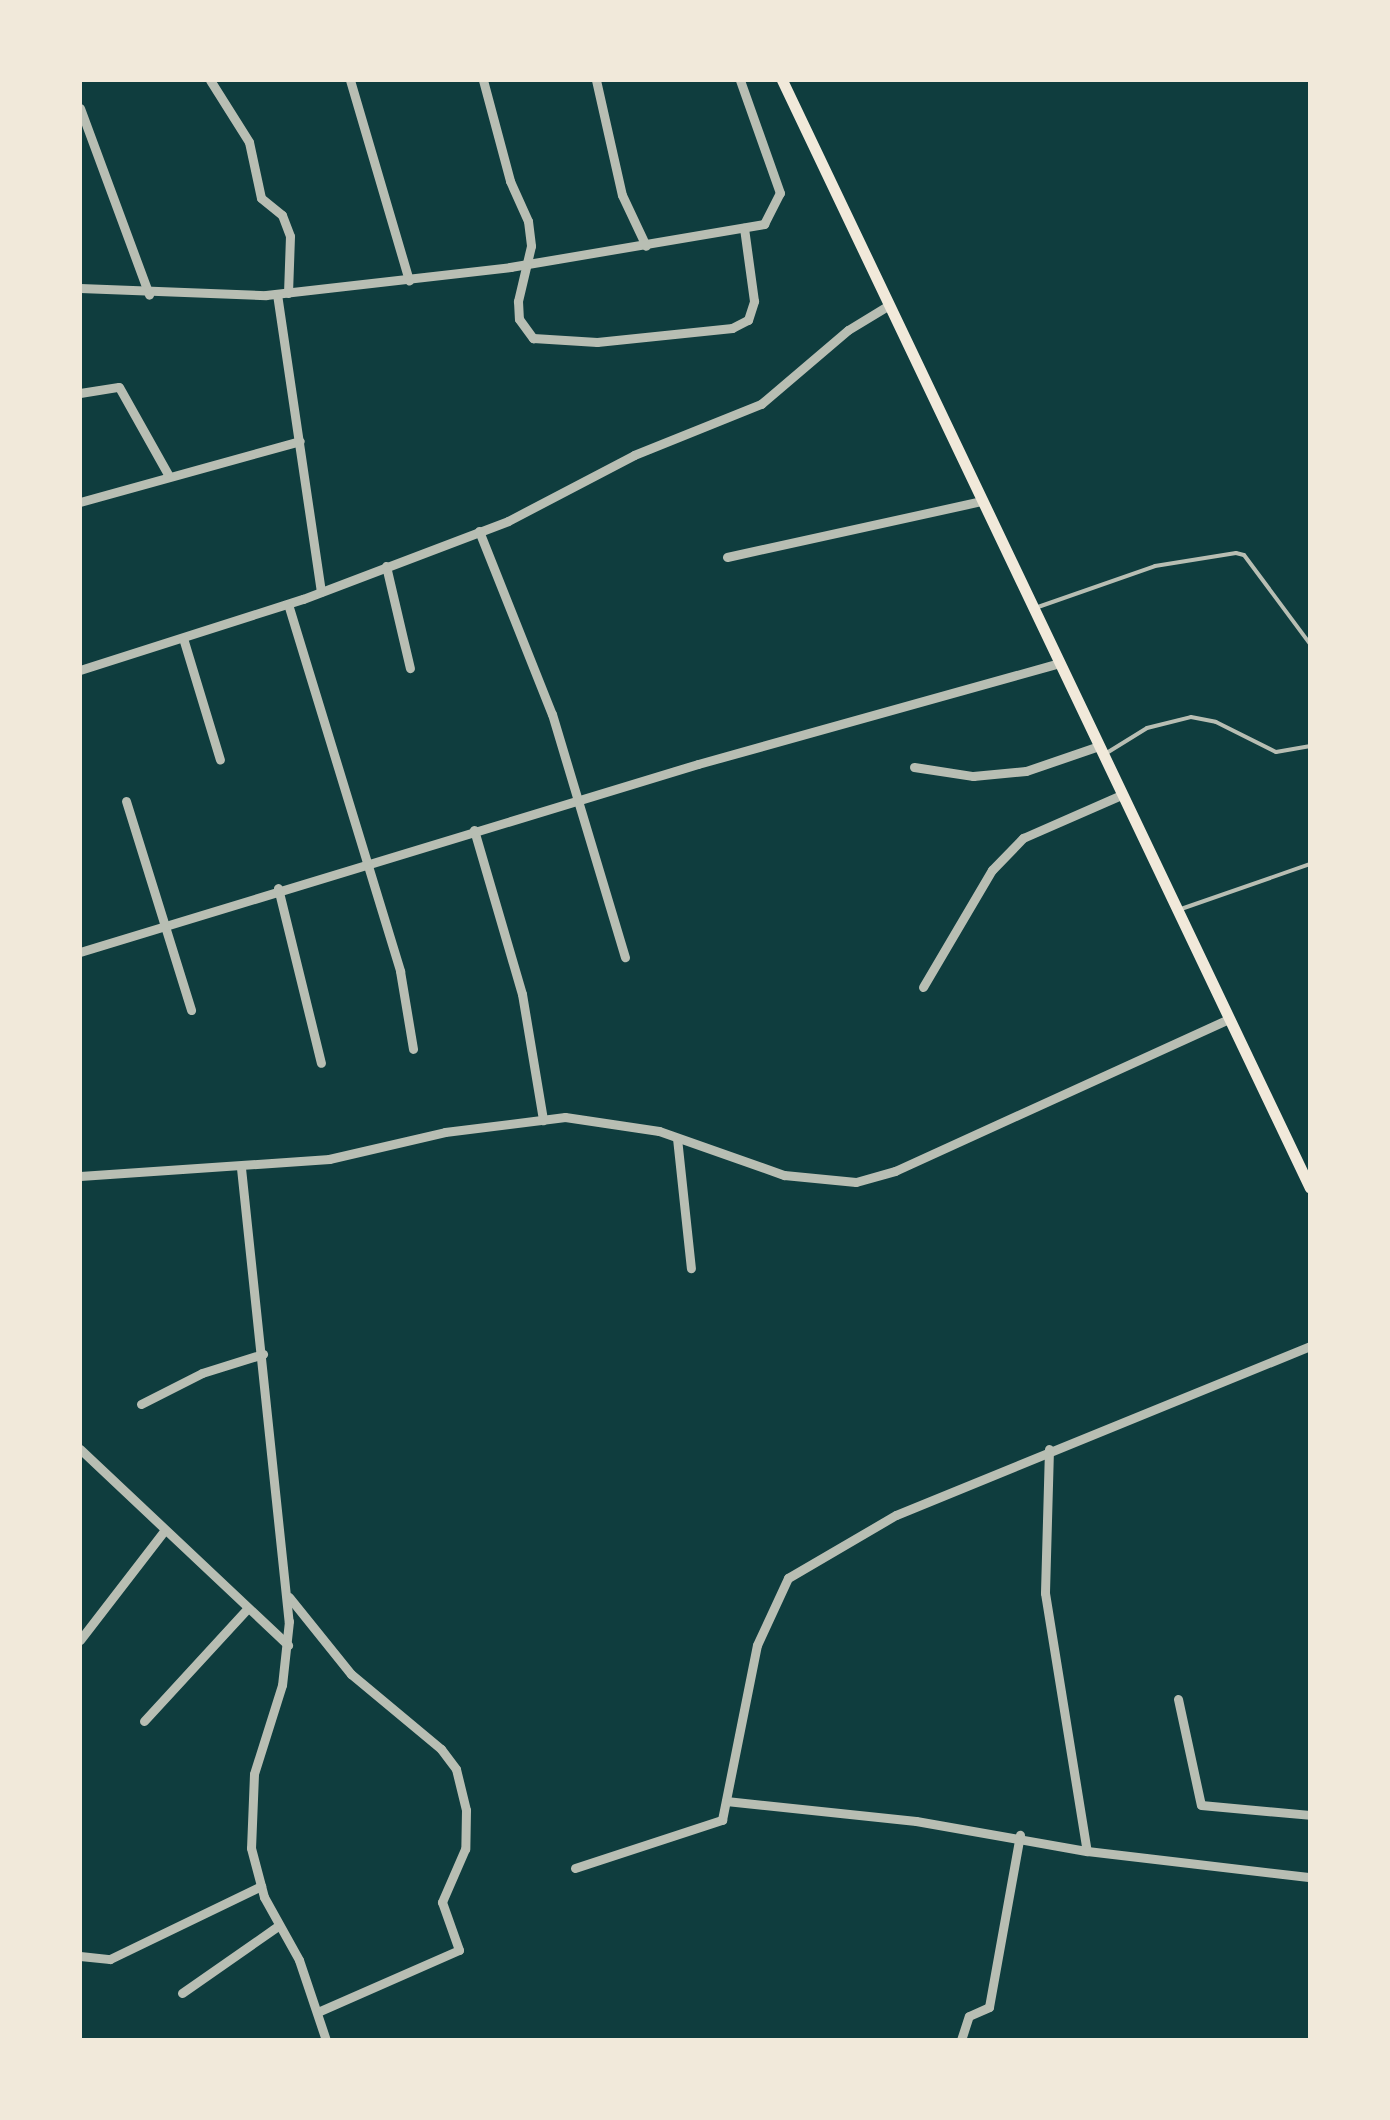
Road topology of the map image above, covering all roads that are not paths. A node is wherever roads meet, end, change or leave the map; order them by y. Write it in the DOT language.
graph roads {
  1 [pos="210,80"];
  2 [pos="350,80"];
  3 [pos="483,80"];
  4 [pos="596,80"];
  5 [pos="740,80"];
  6 [pos="782,80"];
  7 [pos="80,108"];
  8 [pos="744,228"];
  9 [pos="646,246"];
  10 [pos="525,265"];
  11 [pos="409,280"];
  12 [pos="80,288"];
  13 [pos="283,294"];
  14 [pos="149,295"];
  15 [pos="886,308"];
  16 [pos="80,393"];
  17 [pos="300,441"];
  18 [pos="170,476"];
  19 [pos="982,501"];
  20 [pos="80,502"];
  21 [pos="479,532"];
  22 [pos="727,556"];
  23 [pos="386,566"];
  24 [pos="321,592"];
  25 [pos="288,604"];
  26 [pos="1033,608"];
  27 [pos="182,638"];
  28 [pos="1310,644"];
  29 [pos="1059,663"];
  30 [pos="410,668"];
  31 [pos="80,670"];
  32 [pos="1310,746"];
  33 [pos="1099,752"];
  34 [pos="220,760"];
  35 [pos="914,768"];
  36 [pos="1119,796"];
  37 [pos="126,801"];
  38 [pos="582,802"];
  39 [pos="474,830"];
  40 [pos="367,862"];
  41 [pos="1310,864"];
  42 [pos="278,888"];
  43 [pos="1177,910"];
  44 [pos="166,924"];
  45 [pos="80,952"];
  46 [pos="625,957"];
  47 [pos="923,987"];
  48 [pos="191,1010"];
  49 [pos="1226,1020"];
  50 [pos="413,1049"];
  51 [pos="320,1064"];
  52 [pos="542,1120"];
  53 [pos="677,1138"];
  54 [pos="1296,1160"];
  55 [pos="1310,1163"];
  56 [pos="242,1168"];
  57 [pos="80,1176"];
  58 [pos="1310,1188"];
  59 [pos="692,1268"];
  60 [pos="1310,1346"];
  61 [pos="263,1354"];
  62 [pos="141,1404"];
  63 [pos="80,1449"];
  64 [pos="1049,1449"];
  65 [pos="164,1531"];
  66 [pos="287,1595"];
  67 [pos="246,1610"];
  68 [pos="80,1640"];
  69 [pos="288,1645"];
  70 [pos="1178,1699"];
  71 [pos="144,1722"];
  72 [pos="726,1801"];
  73 [pos="1310,1816"];
  74 [pos="1020,1835"];
  75 [pos="1087,1851"];
  76 [pos="575,1868"];
  77 [pos="1310,1877"];
  78 [pos="260,1886"];
  79 [pos="278,1926"];
  80 [pos="80,1956"];
  81 [pos="182,1993"];
  82 [pos="318,2012"];
  83 [pos="326,2040"];
  84 [pos="961,2040"];
  1 -- 13 [label="street"];
  2 -- 11 [label="street"];
  3 -- 10 [label="street"];
  4 -- 9 [label="street"];
  5 -- 8 [label="street"];
  6 -- 15 [label="main road"];
  7 -- 14 [label="street"];
  8 -- 9 [label="street"];
  8 -- 10 [label="street"];
  9 -- 10 [label="street"];
  10 -- 11 [label="street"];
  11 -- 13 [label="street"];
  12 -- 14 [label="street"];
  13 -- 14 [label="street"];
  13 -- 17 [label="street"];
  15 -- 19 [label="main road"];
  15 -- 21 [label="street"];
  16 -- 18 [label="street"];
  17 -- 18 [label="street"];
  17 -- 24 [label="street"];
  18 -- 20 [label="street"];
  19 -- 22 [label="street"];
  19 -- 26 [label="main road"];
  21 -- 23 [label="street"];
  21 -- 38 [label="street"];
  23 -- 24 [label="street"];
  23 -- 30 [label="street"];
  24 -- 25 [label="street"];
  25 -- 27 [label="street"];
  25 -- 40 [label="street"];
  26 -- 28 [label="lane"];
  26 -- 29 [label="main road"];
  27 -- 31 [label="street"];
  27 -- 34 [label="street"];
  29 -- 33 [label="main road"];
  29 -- 38 [label="street"];
  32 -- 33 [label="lane"];
  33 -- 35 [label="street"];
  33 -- 36 [label="main road"];
  36 -- 43 [label="main road"];
  36 -- 47 [label="street"];
  37 -- 44 [label="street"];
  38 -- 39 [label="street"];
  38 -- 46 [label="street"];
  39 -- 40 [label="street"];
  39 -- 52 [label="street"];
  40 -- 42 [label="street"];
  40 -- 50 [label="street"];
  41 -- 43 [label="lane"];
  42 -- 44 [label="street"];
  42 -- 51 [label="street"];
  43 -- 49 [label="main road"];
  44 -- 45 [label="street"];
  44 -- 48 [label="street"];
  49 -- 53 [label="street"];
  49 -- 54 [label="main road"];
  52 -- 53 [label="street"];
  52 -- 56 [label="street"];
  53 -- 59 [label="street"];
  54 -- 55 [label="lane"];
  54 -- 58 [label="main road"];
  56 -- 57 [label="street"];
  56 -- 61 [label="street"];
  60 -- 64 [label="street"];
  61 -- 62 [label="street"];
  61 -- 66 [label="street"];
  63 -- 65 [label="street"];
  64 -- 72 [label="street"];
  64 -- 75 [label="street"];
  65 -- 67 [label="street"];
  65 -- 68 [label="street"];
  66 -- 69 [label="street"];
  66 -- 82 [label="street"];
  67 -- 69 [label="street"];
  67 -- 71 [label="street"];
  69 -- 78 [label="street"];
  70 -- 73 [label="street"];
  72 -- 74 [label="street"];
  72 -- 76 [label="street"];
  74 -- 75 [label="street"];
  74 -- 84 [label="street"];
  75 -- 77 [label="street"];
  78 -- 79 [label="street"];
  78 -- 80 [label="street"];
  79 -- 81 [label="street"];
  79 -- 82 [label="street"];
  82 -- 83 [label="street"];
}
